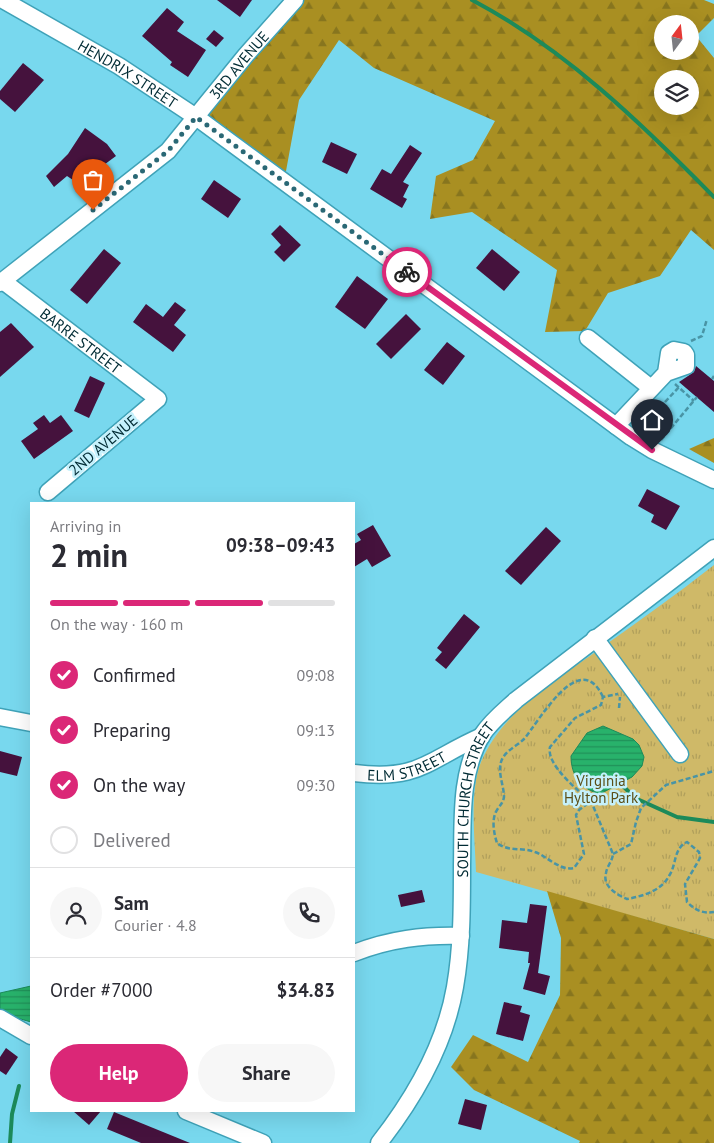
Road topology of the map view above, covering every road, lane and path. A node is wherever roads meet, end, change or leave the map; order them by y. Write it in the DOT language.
graph roads {
  1 [pos="3,0"];
  2 [pos="295,0"];
  3 [pos="196,117"];
  4 [pos="2,282"];
  5 [pos="706,319"];
  6 [pos="588,338"];
  7 [pos="688,344"];
  8 [pos="669,377"];
  9 [pos="679,387"];
  10 [pos="651,388"];
  11 [pos="697,397"];
  12 [pos="158,399"];
  13 [pos="694,401"];
  14 [pos="665,402"];
  15 [pos="616,426"];
  16 [pos="652,450"];
  17 [pos="714,480"];
  18 [pos="48,492"];
  19 [pos="714,548"];
  20 [pos="595,638"];
  21 [pos="631,689"];
  22 [pos="603,698"];
  23 [pos="0,718"];
  24 [pos="30,722"];
  25 [pos="482,736"];
  26 [pos="680,754"];
  27 [pos="714,771"];
  28 [pos="355,773"];
  29 [pos="591,801"];
  30 [pos="613,854"];
  31 [pos="714,912"];
  32 [pos="461,936"];
  33 [pos="355,953"];
  34 [pos="0,1018"];
  35 [pos="30,1035"];
  36 [pos="188,1112"];
  37 [pos="263,1143"];
  38 [pos="379,1143"];
  1 -- 3 [label="street, HENDRIX STREET"];
  2 -- 3 [label="street, 3RD AVENUE"];
  3 -- 4 [label="street, 3RD AVENUE"];
  3 -- 15 [label="street, HENDRIX STREET"];
  4 -- 12 [label="street, BARRE STREET"];
  5 -- 7 [label="path"];
  6 -- 10 [label="street"];
  8 -- 9 [label="path"];
  8 -- 10 [label="street"];
  9 -- 13 [label="path"];
  9 -- 14 [label="path"];
  10 -- 15 [label="street"];
  11 -- 13 [label="path"];
  12 -- 18 [label="street, 2ND AVENUE"];
  13 -- 16 [label="path"];
  15 -- 16 [label="street, HENDRIX STREET"];
  16 -- 17 [label="street, HENDRIX STREET"];
  19 -- 20 [label="street, SOUTH CHURCH STREET"];
  20 -- 21 [label="street"];
  20 -- 25 [label="street, SOUTH CHURCH STREET"];
  21 -- 22 [label="path"];
  21 -- 26 [label="street"];
  22 -- 29 [label="path"];
  22 -- 29 [label="path"];
  23 -- 24 [label="street"];
  25 -- 28 [label="street, ELM STREET"];
  25 -- 32 [label="street, SOUTH CHURCH STREET"];
  27 -- 30 [label="path"];
  29 -- 30 [label="path"];
  30 -- 31 [label="path"];
  32 -- 33 [label="street"];
  32 -- 38 [label="street, SOUTH CHURCH STREET"];
  34 -- 35 [label="street"];
  36 -- 37 [label="street"];
}
